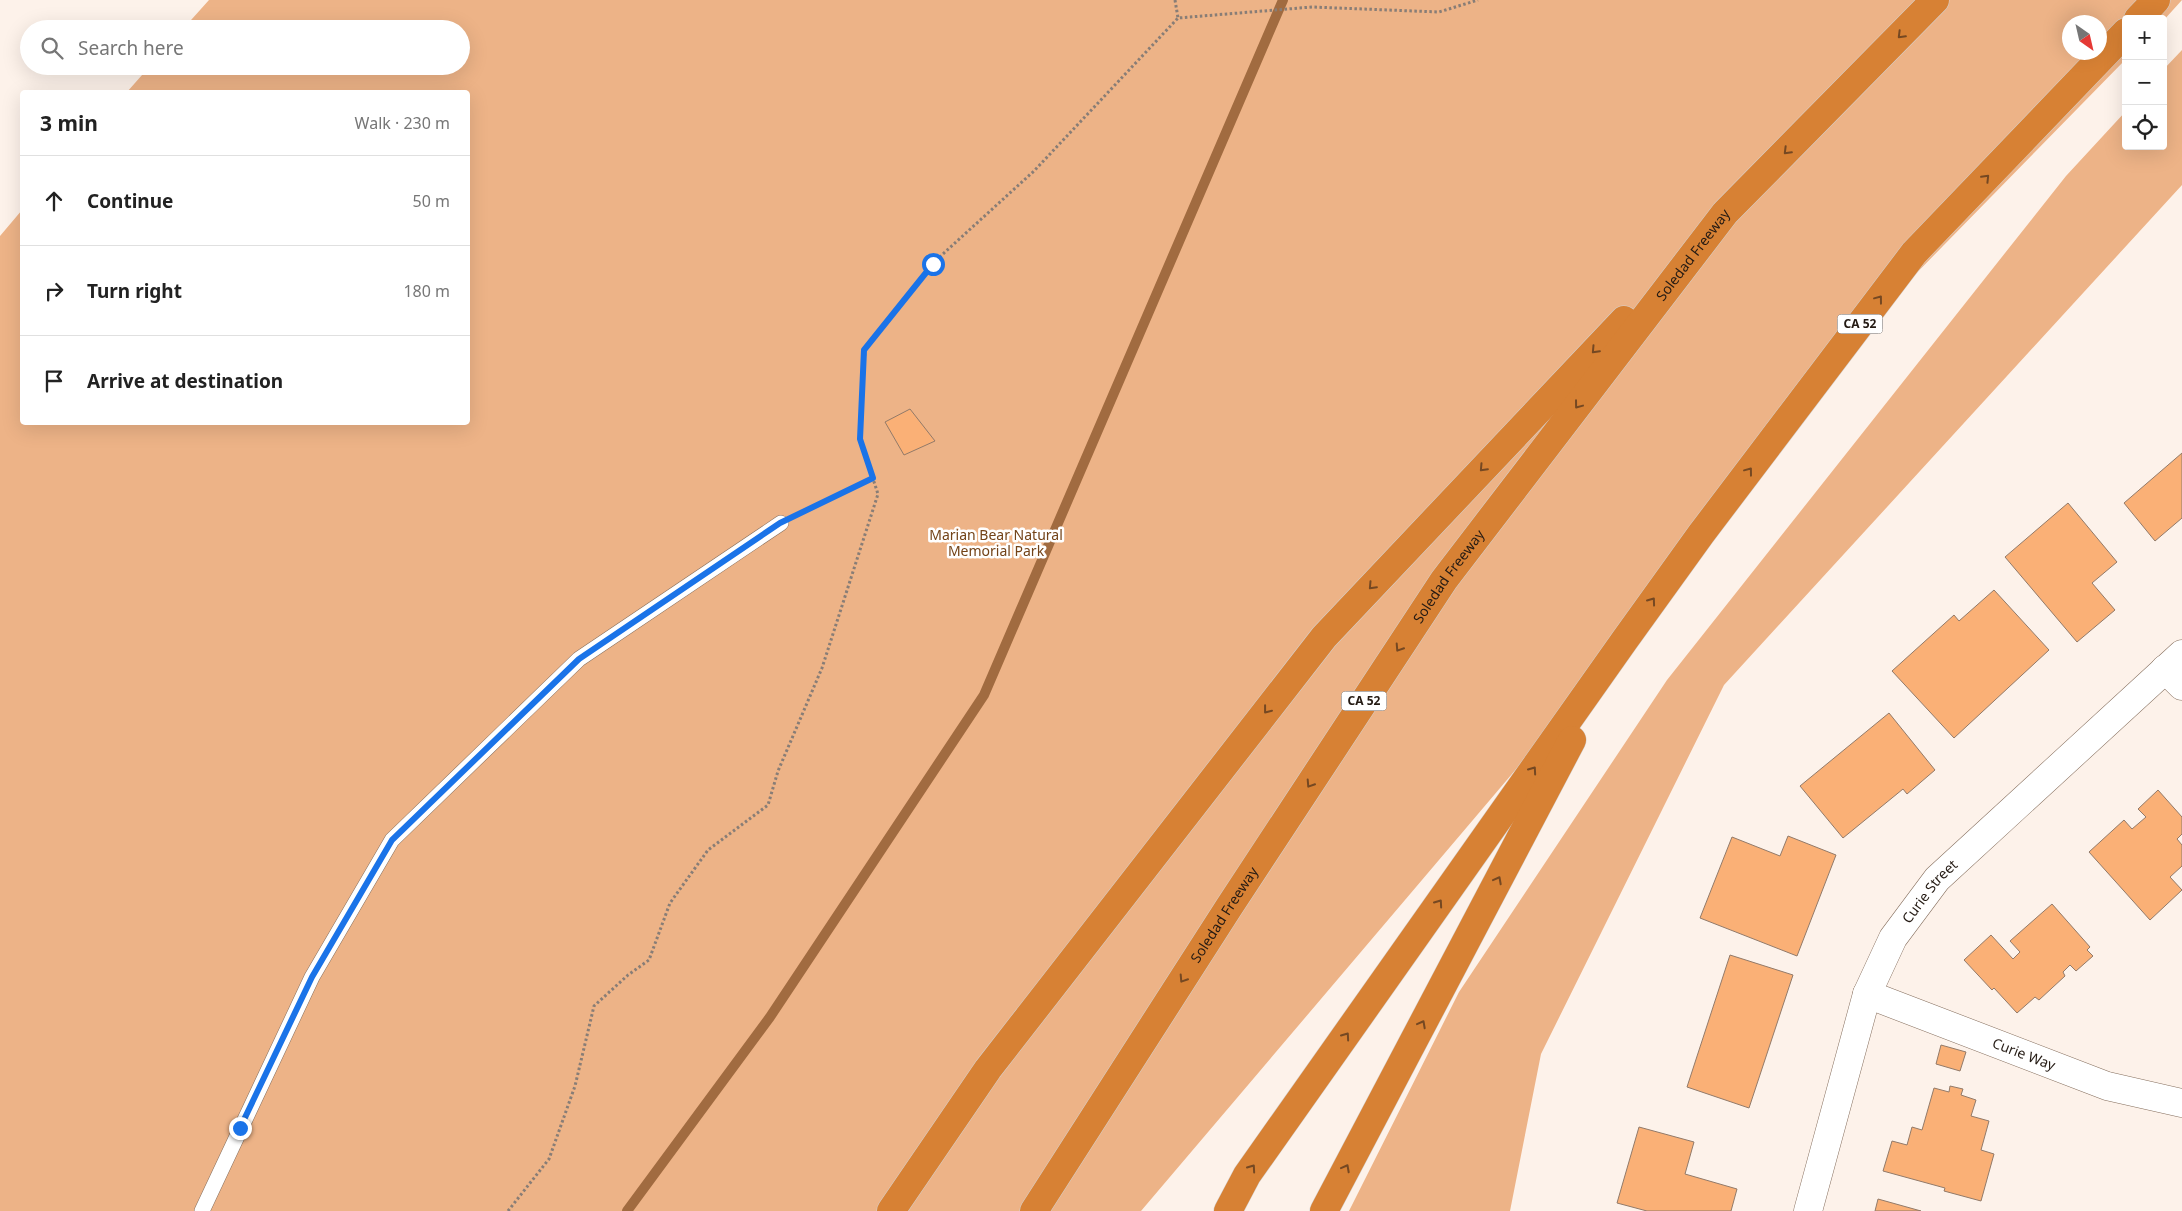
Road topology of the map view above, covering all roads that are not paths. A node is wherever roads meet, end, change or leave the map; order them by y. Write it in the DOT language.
graph roads {
  1 [pos="1935,0"];
  2 [pos="2156,0"];
  3 [pos="2142,15"];
  4 [pos="2122,36"];
  5 [pos="1725,213"];
  6 [pos="780,523"];
  7 [pos="1624,641"];
  8 [pos="2176,670"];
  9 [pos="1867,994"];
  10 [pos="2182,1103"];
  11 [pos="202,1211"];
  12 [pos="891,1211"];
  13 [pos="1034,1211"];
  14 [pos="1228,1211"];
  15 [pos="1324,1211"];
  16 [pos="1808,1211"];
  1 -- 5 [label="highway, Soledad Freeway / CA 52, one-way"];
  2 -- 3 [label="highway"];
  7 -- 4 [label="highway, CA 52, one-way"];
  5 -- 12 [label="highway, one-way"];
  5 -- 13 [label="highway, Soledad Freeway / CA 52, one-way"];
  6 -- 11 [label="lane"];
  14 -- 7 [label="highway, CA 52, one-way"];
  15 -- 7 [label="highway, one-way"];
  8 -- 9 [label="street, Curie Street"];
  9 -- 10 [label="street, Curie Way"];
  9 -- 16 [label="street, Curie Street"];
}
